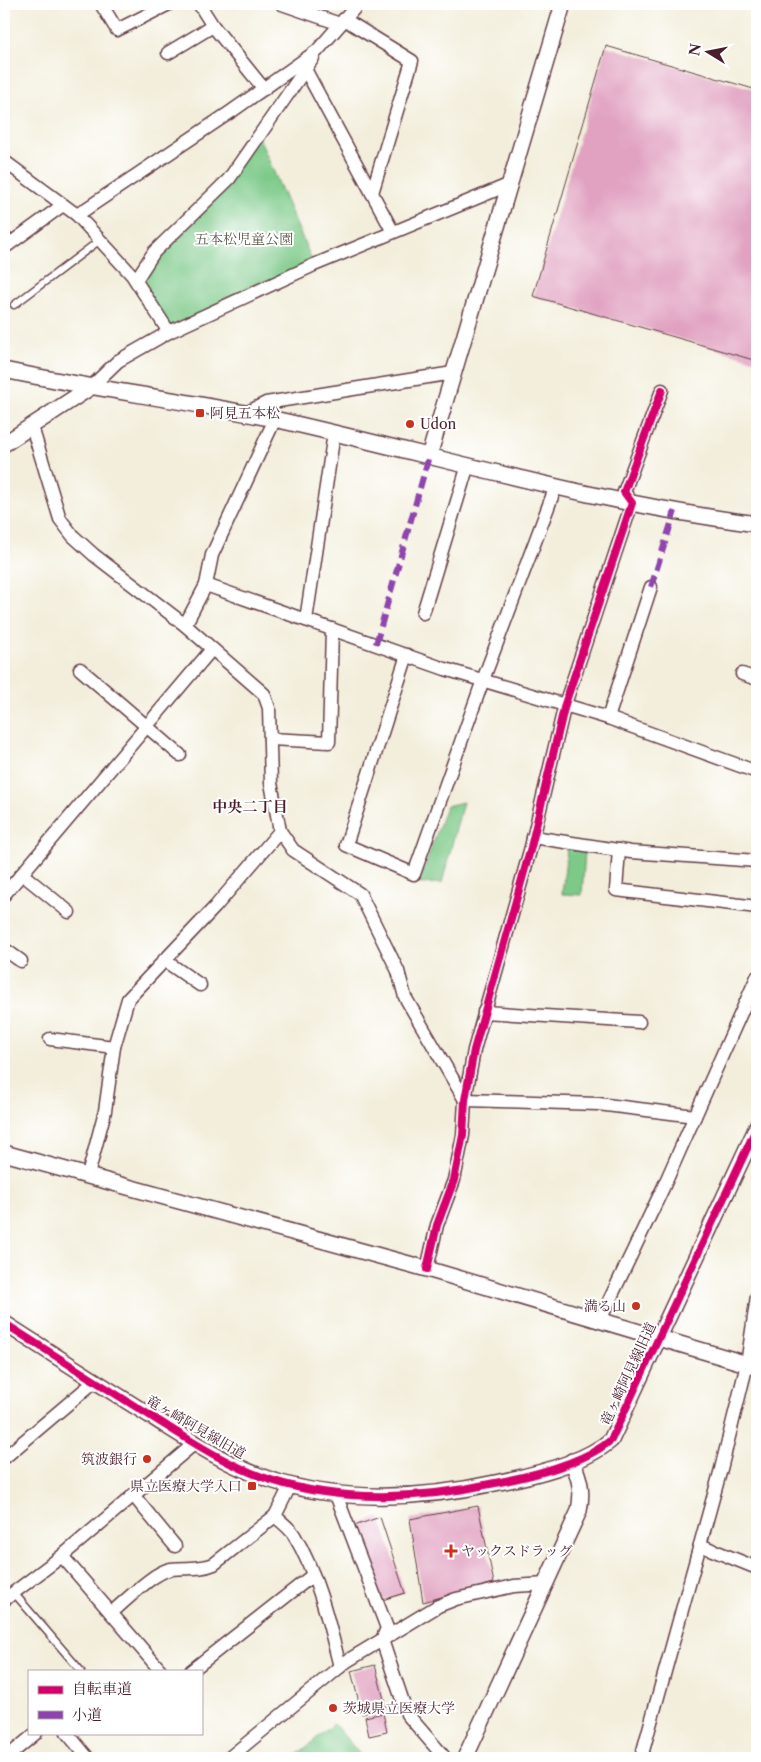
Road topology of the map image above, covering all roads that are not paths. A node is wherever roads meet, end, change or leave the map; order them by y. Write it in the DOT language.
graph roads {
  1 [pos="101,4"];
  2 [pos="169,4"];
  3 [pos="199,4"];
  4 [pos="282,4"];
  5 [pos="358,4"];
  6 [pos="563,4"];
  7 [pos="342,22"];
  8 [pos="213,26"];
  9 [pos="323,44"];
  10 [pos="168,53"];
  11 [pos="305,69"];
  12 [pos="264,89"];
  13 [pos="4,161"];
  14 [pos="508,185"];
  15 [pos="372,193"];
  16 [pos="63,205"];
  17 [pos="77,215"];
  18 [pos="393,232"];
  19 [pos="100,240"];
  20 [pos="4,248"];
  21 [pos="136,280"];
  22 [pos="14,305"];
  23 [pos="169,332"];
  24 [pos="4,370"];
  25 [pos="453,373"];
  26 [pos="91,387"];
  27 [pos="662,390"];
  28 [pos="246,413"];
  29 [pos="275,420"];
  30 [pos="32,427"];
  31 [pos="334,433"];
  32 [pos="4,444"];
  33 [pos="429,456"];
  34 [pos="468,465"];
  35 [pos="556,486"];
  36 [pos="632,503"];
  37 [pos="757,524"];
  38 [pos="206,585"];
  39 [pos="651,587"];
  40 [pos="423,613"];
  41 [pos="306,620"];
  42 [pos="184,625"];
  43 [pos="332,629"];
  44 [pos="212,649"];
  45 [pos="407,656"];
  46 [pos="80,669"];
  47 [pos="742,674"];
  48 [pos="757,679"];
  49 [pos="483,680"];
  50 [pos="565,704"];
  51 [pos="608,718"];
  52 [pos="146,727"];
  53 [pos="270,739"];
  54 [pos="180,755"];
  55 [pos="757,772"];
  56 [pos="280,830"];
  57 [pos="533,837"];
  58 [pos="619,850"];
  59 [pos="757,861"];
  60 [pos="22,874"];
  61 [pos="4,895"];
  62 [pos="757,906"];
  63 [pos="69,912"];
  64 [pos="4,949"];
  65 [pos="164,960"];
  66 [pos="21,961"];
  67 [pos="757,977"];
  68 [pos="200,986"];
  69 [pos="484,1012"];
  70 [pos="639,1022"];
  71 [pos="50,1039"];
  72 [pos="114,1047"];
  73 [pos="465,1100"];
  74 [pos="695,1116"];
  75 [pos="757,1127"];
  76 [pos="4,1153"];
  77 [pos="88,1175"];
  78 [pos="426,1269"];
  79 [pos="757,1296"];
  80 [pos="600,1320"];
  81 [pos="4,1323"];
  82 [pos="659,1338"];
  83 [pos="752,1366"];
  84 [pos="95,1381"];
  85 [pos="195,1443"];
  86 [pos="4,1458"];
  87 [pos="572,1461"];
  88 [pos="290,1486"];
  89 [pos="335,1492"];
  90 [pos="133,1495"];
  91 [pos="275,1516"];
  92 [pos="700,1545"];
  93 [pos="175,1546"];
  94 [pos="62,1556"];
  95 [pos="757,1568"];
  96 [pos="313,1575"];
  97 [pos="546,1584"];
  98 [pos="9,1596"];
  99 [pos="111,1613"];
  100 [pos="382,1640"];
  101 [pos="340,1667"];
  102 [pos="80,1670"];
  103 [pos="160,1670"];
  104 [pos="192,1670"];
  105 [pos="35,1734"];
  106 [pos="68,1734"];
  107 [pos="6,1758"];
  108 [pos="88,1758"];
  109 [pos="229,1758"];
  110 [pos="445,1758"];
  111 [pos="465,1758"];
  112 [pos="641,1758"];
  1 -- 2 [label="street"];
  3 -- 8 [label="street"];
  4 -- 7 [label="street"];
  5 -- 7 [label="street"];
  6 -- 14 [label="street"];
  7 -- 9 [label="street"];
  7 -- 15 [label="street"];
  8 -- 10 [label="street"];
  8 -- 12 [label="street"];
  9 -- 11 [label="street"];
  9 -- 12 [label="street"];
  11 -- 15 [label="street"];
  11 -- 21 [label="street"];
  12 -- 17 [label="street"];
  13 -- 16 [label="street"];
  14 -- 18 [label="street"];
  14 -- 25 [label="street"];
  15 -- 18 [label="street"];
  16 -- 17 [label="street"];
  16 -- 20 [label="street"];
  17 -- 19 [label="street"];
  18 -- 23 [label="street"];
  19 -- 21 [label="street"];
  19 -- 22 [label="lane"];
  21 -- 23 [label="street"];
  23 -- 26 [label="street"];
  24 -- 26 [label="street"];
  25 -- 28 [label="street"];
  25 -- 33 [label="street"];
  26 -- 28 [label="street"];
  26 -- 30 [label="street"];
  27 -- 36 [label="street"];
  28 -- 29 [label="street"];
  29 -- 31 [label="street"];
  29 -- 38 [label="street"];
  30 -- 32 [label="street"];
  30 -- 42 [label="street"];
  31 -- 33 [label="street"];
  31 -- 41 [label="street"];
  33 -- 34 [label="street"];
  34 -- 35 [label="street"];
  34 -- 40 [label="street"];
  35 -- 36 [label="street"];
  35 -- 49 [label="street"];
  36 -- 37 [label="street"];
  36 -- 50 [label="street"];
  38 -- 41 [label="street"];
  38 -- 42 [label="street"];
  39 -- 51 [label="street"];
  41 -- 43 [label="street"];
  42 -- 44 [label="street"];
  43 -- 45 [label="street"];
  43 -- 53 [label="street"];
  44 -- 52 [label="street"];
  44 -- 53 [label="street"];
  45 -- 49 [label="street"];
  45 -- 49 [label="street"];
  46 -- 52 [label="street"];
  47 -- 48 [label="street"];
  49 -- 50 [label="street"];
  50 -- 51 [label="street"];
  50 -- 57 [label="street"];
  51 -- 55 [label="street"];
  52 -- 54 [label="street"];
  52 -- 60 [label="street"];
  53 -- 56 [label="street"];
  56 -- 65 [label="street"];
  56 -- 73 [label="street"];
  57 -- 58 [label="street"];
  57 -- 69 [label="street"];
  58 -- 59 [label="street"];
  58 -- 62 [label="street"];
  60 -- 61 [label="street"];
  60 -- 63 [label="street"];
  64 -- 66 [label="street"];
  65 -- 68 [label="street"];
  65 -- 72 [label="street"];
  67 -- 74 [label="street"];
  69 -- 70 [label="street"];
  69 -- 73 [label="street"];
  71 -- 72 [label="street"];
  72 -- 77 [label="street"];
  73 -- 74 [label="street"];
  73 -- 78 [label="street"];
  74 -- 80 [label="street"];
  75 -- 82 [label="street, 竜ヶ崎阿見線旧道"];
  76 -- 77 [label="street"];
  77 -- 78 [label="street"];
  78 -- 80 [label="street"];
  79 -- 83 [label="street"];
  80 -- 82 [label="street"];
  81 -- 84 [label="street, 竜ヶ崎阿見線旧道"];
  82 -- 83 [label="street"];
  82 -- 87 [label="street, 竜ヶ崎阿見線旧道"];
  83 -- 92 [label="street"];
  84 -- 85 [label="street, 竜ヶ崎阿見線旧道"];
  84 -- 86 [label="street"];
  85 -- 88 [label="street, 竜ヶ崎阿見線旧道"];
  85 -- 90 [label="street"];
  87 -- 89 [label="street, 竜ヶ崎阿見線旧道"];
  87 -- 97 [label="street"];
  88 -- 89 [label="street, 竜ヶ崎阿見線旧道"];
  88 -- 91 [label="street"];
  89 -- 100 [label="street"];
  90 -- 93 [label="street"];
  90 -- 94 [label="street"];
  91 -- 96 [label="street"];
  91 -- 99 [label="street"];
  92 -- 95 [label="street"];
  92 -- 112 [label="street"];
  94 -- 98 [label="street"];
  94 -- 99 [label="street"];
  96 -- 101 [label="street"];
  96 -- 104 [label="street"];
  97 -- 100 [label="street"];
  97 -- 111 [label="street"];
  98 -- 102 [label="lane"];
  99 -- 103 [label="street"];
  100 -- 101 [label="street"];
  100 -- 110 [label="street"];
  101 -- 109 [label="street"];
  105 -- 107 [label="street"];
  106 -- 108 [label="street"];
}
